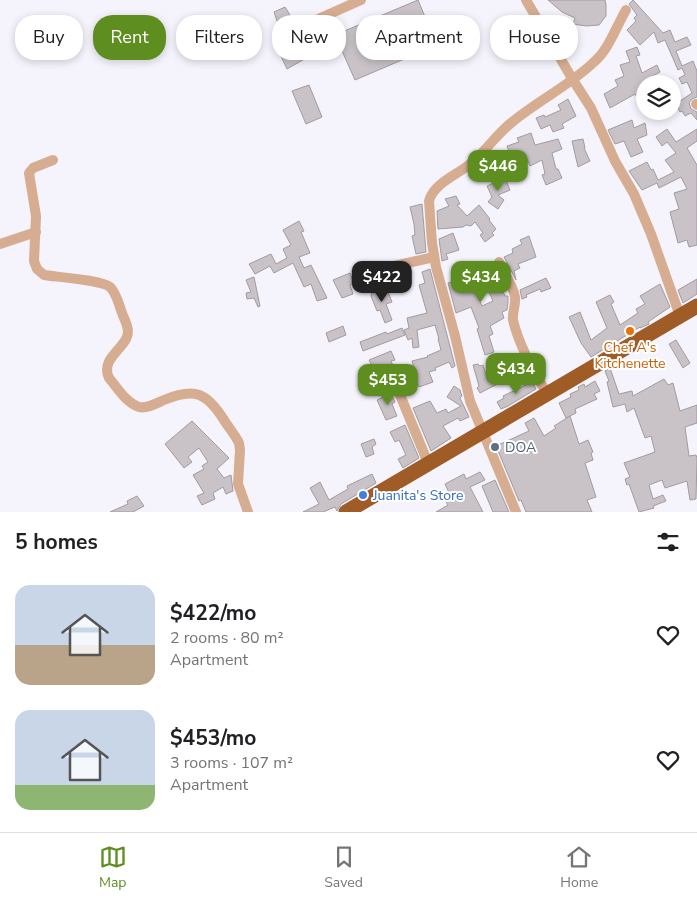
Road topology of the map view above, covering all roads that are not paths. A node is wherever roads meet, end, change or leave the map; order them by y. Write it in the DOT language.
graph roads {
  1 [pos="361,0"];
  2 [pos="526,0"];
  3 [pos="626,10"];
  4 [pos="327,15"];
  5 [pos="573,80"];
  6 [pos="53,160"];
  7 [pos="36,232"];
  8 [pos="0,244"];
  9 [pos="434,257"];
  10 [pos="499,262"];
  11 [pos="392,287"];
  12 [pos="697,306"];
  13 [pos="680,316"];
  14 [pos="398,390"];
  15 [pos="547,394"];
  16 [pos="482,431"];
  17 [pos="428,463"];
  18 [pos="353,510"];
  19 [pos="248,512"];
  20 [pos="516,512"];
  1 -- 4 [label="street"];
  2 -- 5 [label="street"];
  3 -- 5 [label="street"];
  5 -- 9 [label="street"];
  5 -- 13 [label="street"];
  6 -- 7 [label="street"];
  7 -- 8 [label="street"];
  7 -- 19 [label="street"];
  9 -- 11 [label="street"];
  9 -- 16 [label="street"];
  10 -- 15 [label="street"];
  12 -- 13 [label="highway"];
  13 -- 15 [label="highway"];
  14 -- 17 [label="street"];
  15 -- 16 [label="highway"];
  16 -- 17 [label="highway"];
  16 -- 20 [label="street"];
  17 -- 18 [label="highway"];
}
